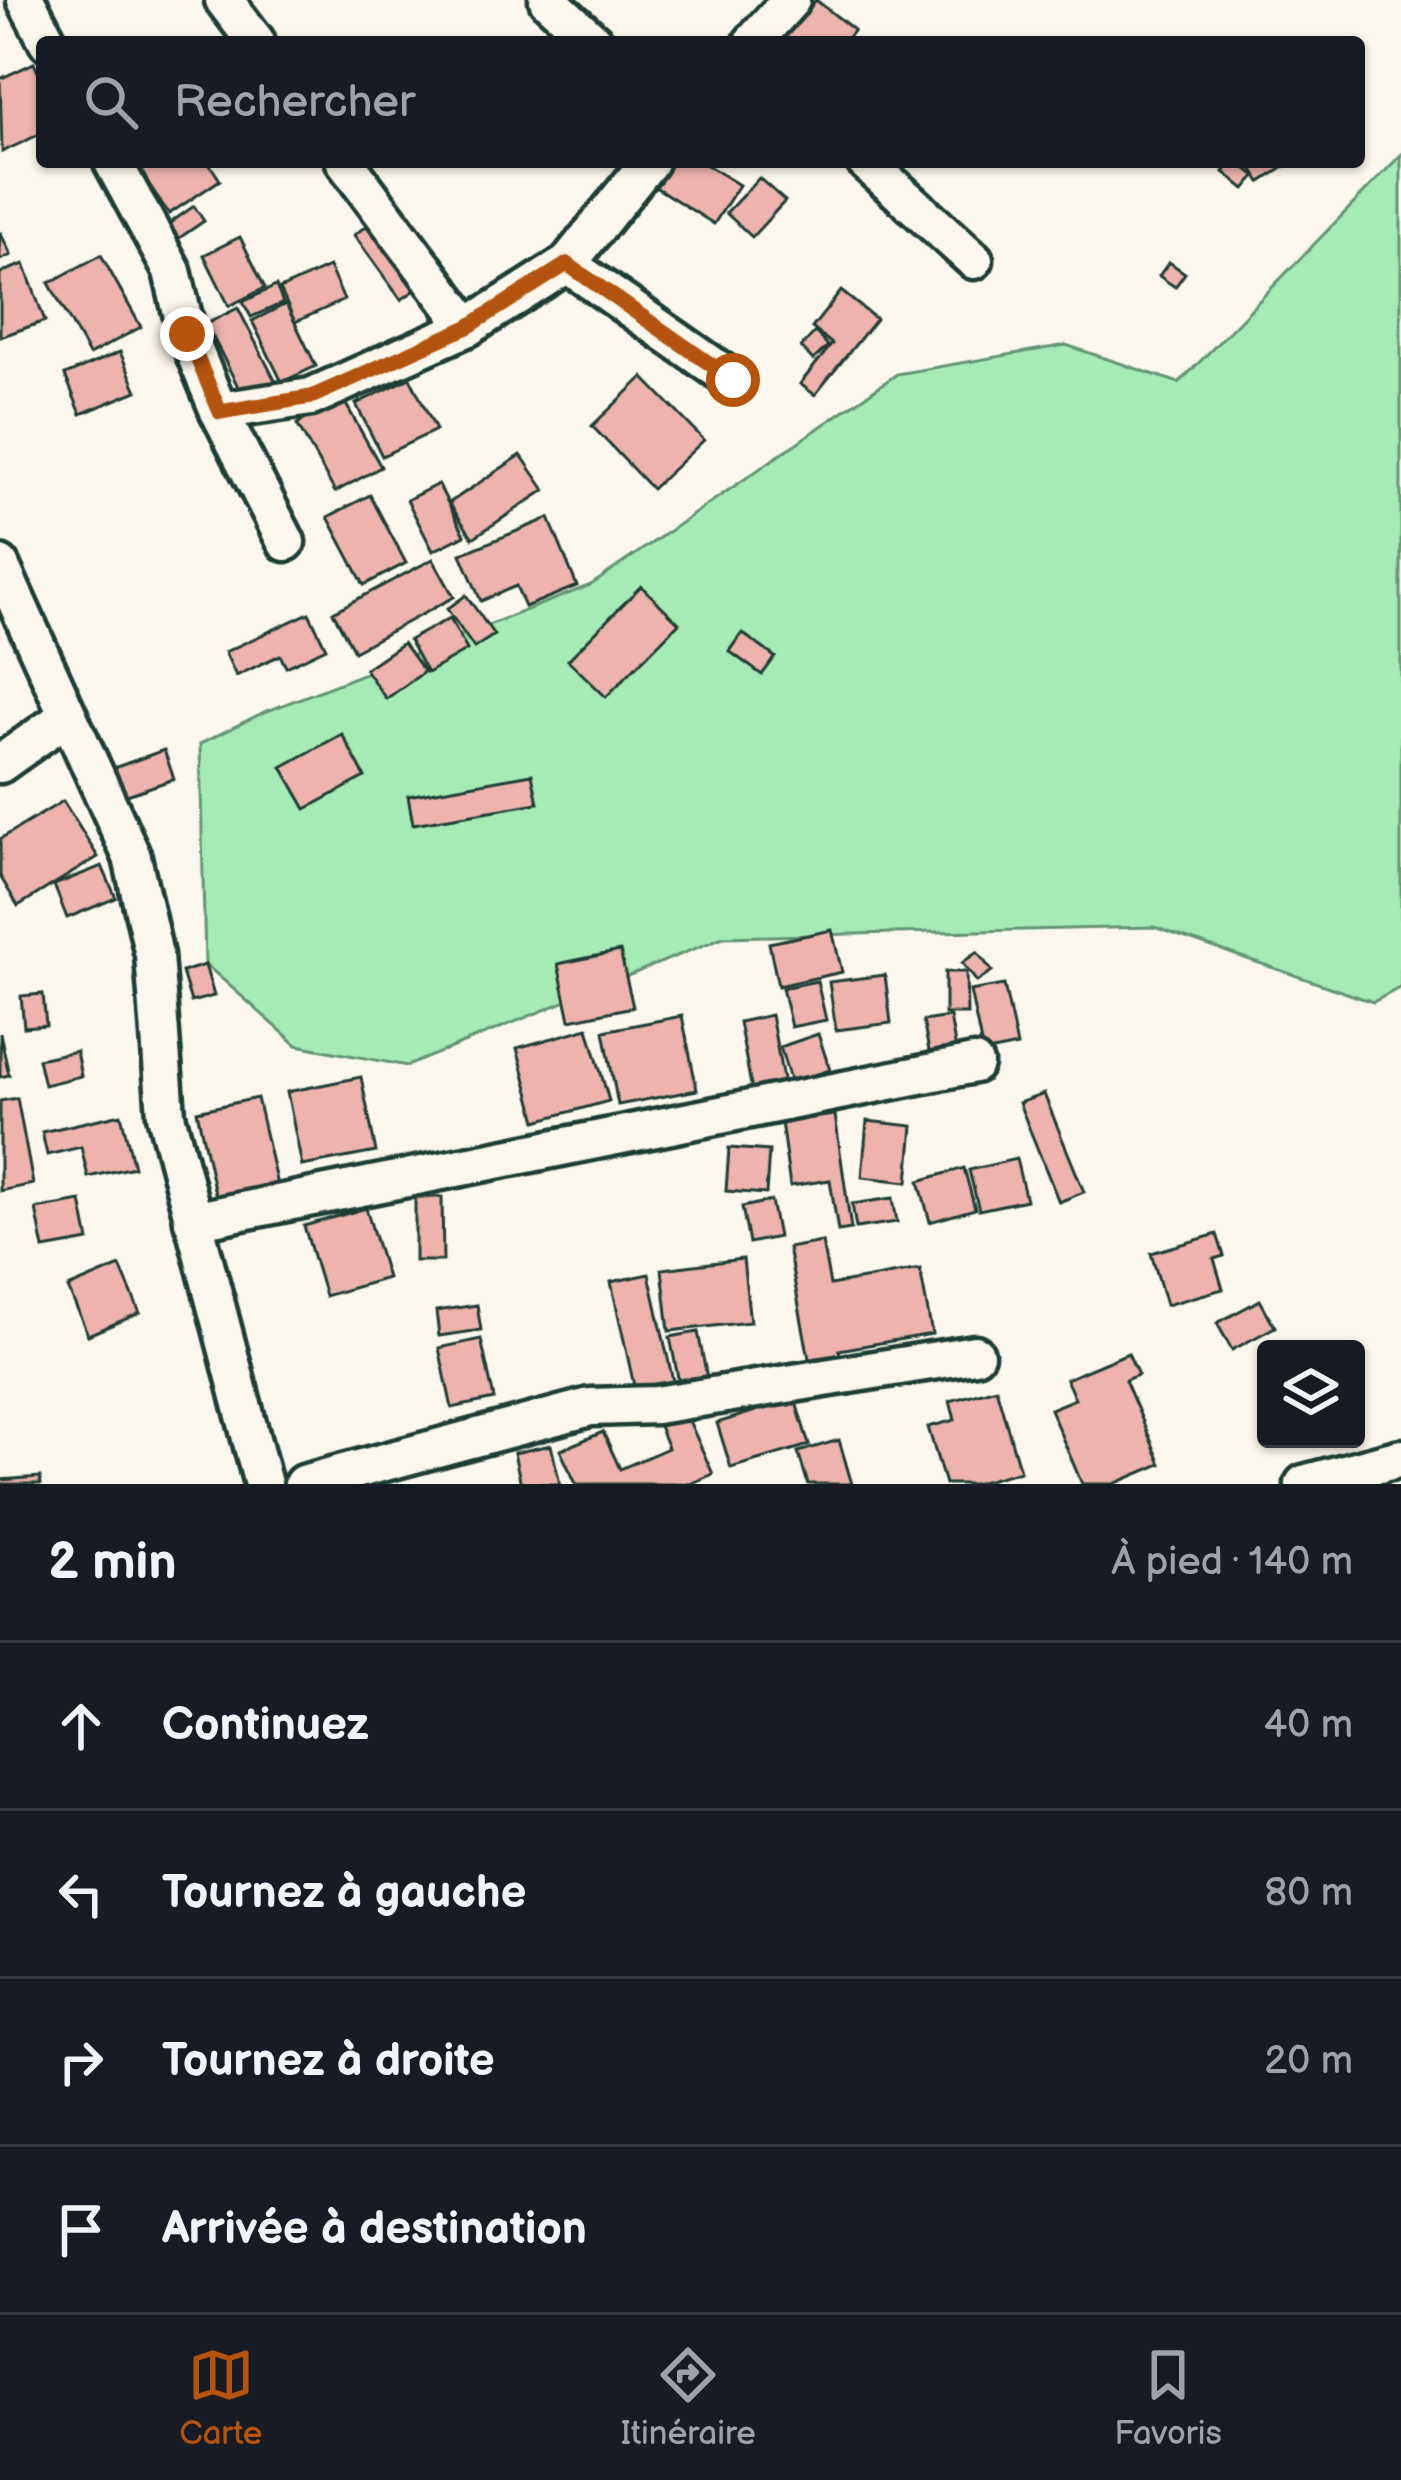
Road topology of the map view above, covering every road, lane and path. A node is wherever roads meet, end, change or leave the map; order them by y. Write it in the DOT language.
graph roads {
  1 [pos="26,0"];
  2 [pos="224,0"];
  3 [pos="548,0"];
  4 [pos="791,0"];
  5 [pos="45,36"];
  6 [pos="251,36"];
  7 [pos="587,36"];
  8 [pos="758,36"];
  9 [pos="116,168"];
  10 [pos="349,168"];
  11 [pos="644,168"];
  12 [pos="873,168"];
  13 [pos="974,260"];
  14 [pos="567,264"];
  15 [pos="468,327"];
  16 [pos="733,380"];
  17 [pos="220,412"];
  18 [pos="286,542"];
  19 [pos="0,565"];
  20 [pos="66,717"];
  21 [pos="0,764"];
  22 [pos="974,1064"];
  23 [pos="193,1221"];
  24 [pos="975,1354"];
  25 [pos="1401,1458"];
  26 [pos="262,1484"];
  27 [pos="303,1484"];
  28 [pos="1304,1484"];
  1 -- 5 [label="street"];
  2 -- 6 [label="street"];
  3 -- 7 [label="street"];
  4 -- 8 [label="street"];
  9 -- 17 [label="street"];
  10 -- 15 [label="street"];
  11 -- 14 [label="street"];
  12 -- 13 [label="street"];
  14 -- 15 [label="street"];
  14 -- 16 [label="street"];
  15 -- 17 [label="street"];
  17 -- 18 [label="street"];
  19 -- 20 [label="street"];
  20 -- 21 [label="street"];
  20 -- 23 [label="street"];
  22 -- 23 [label="street"];
  23 -- 26 [label="street"];
  24 -- 27 [label="street"];
  25 -- 28 [label="street"];
}
